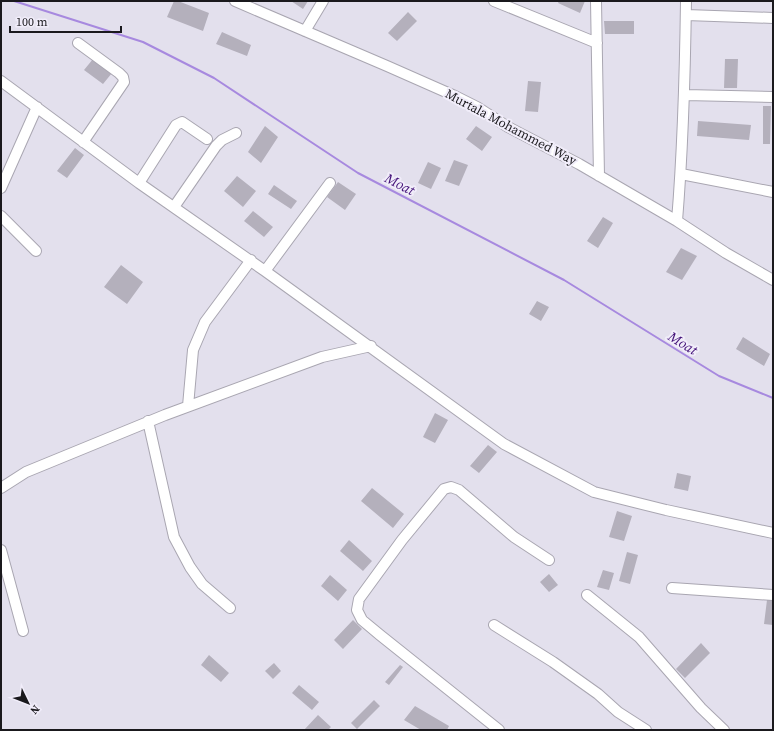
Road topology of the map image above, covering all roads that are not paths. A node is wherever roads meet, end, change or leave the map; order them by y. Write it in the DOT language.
graph roads {
  1 [pos="235,1"];
  2 [pos="323,1"];
  3 [pos="494,1"];
  4 [pos="596,1"];
  5 [pos="686,1"];
  6 [pos="686,15"];
  7 [pos="773,18"];
  8 [pos="305,31"];
  9 [pos="78,43"];
  10 [pos="597,43"];
  11 [pos="1,81"];
  12 [pos="685,95"];
  13 [pos="773,97"];
  14 [pos="37,107"];
  15 [pos="236,133"];
  16 [pos="207,139"];
  17 [pos="83,142"];
  18 [pos="681,174"];
  19 [pos="599,176"];
  20 [pos="139,183"];
  21 [pos="330,183"];
  22 [pos="1,188"];
  23 [pos="773,192"];
  24 [pos="174,207"];
  25 [pos="1,216"];
  26 [pos="677,221"];
  27 [pos="36,251"];
  28 [pos="251,260"];
  29 [pos="265,270"];
  30 [pos="773,280"];
  31 [pos="371,346"];
  32 [pos="188,406"];
  33 [pos="148,421"];
  34 [pos="1,488"];
  35 [pos="773,533"];
  36 [pos="1,550"];
  37 [pos="548,560"];
  38 [pos="672,588"];
  39 [pos="587,595"];
  40 [pos="773,595"];
  41 [pos="230,608"];
  42 [pos="494,625"];
  43 [pos="23,631"];
  44 [pos="499,730"];
  45 [pos="646,730"];
  46 [pos="724,730"];
  1 -- 8 [label="street, Murtala Mohammed Way"];
  2 -- 8 [label="street"];
  3 -- 10 [label="street"];
  4 -- 10 [label="street"];
  5 -- 6 [label="street"];
  6 -- 7 [label="street"];
  6 -- 12 [label="street"];
  8 -- 19 [label="street, Murtala Mohammed Way"];
  9 -- 17 [label="street"];
  10 -- 19 [label="street"];
  11 -- 14 [label="street"];
  12 -- 13 [label="street"];
  12 -- 18 [label="street"];
  14 -- 17 [label="street"];
  14 -- 22 [label="street"];
  15 -- 24 [label="street"];
  16 -- 20 [label="street"];
  17 -- 20 [label="street"];
  18 -- 23 [label="street"];
  18 -- 26 [label="street"];
  19 -- 26 [label="street, Murtala Mohammed Way"];
  20 -- 24 [label="street"];
  21 -- 29 [label="street"];
  24 -- 28 [label="street"];
  25 -- 27 [label="street"];
  26 -- 30 [label="street, Murtala Mohammed Way"];
  28 -- 29 [label="street"];
  28 -- 32 [label="street"];
  29 -- 31 [label="street"];
  31 -- 32 [label="street"];
  31 -- 35 [label="street"];
  32 -- 33 [label="street"];
  33 -- 34 [label="street"];
  33 -- 41 [label="street"];
  36 -- 43 [label="street"];
  37 -- 44 [label="street"];
  38 -- 40 [label="street"];
  39 -- 46 [label="street"];
  42 -- 45 [label="street"];
}
